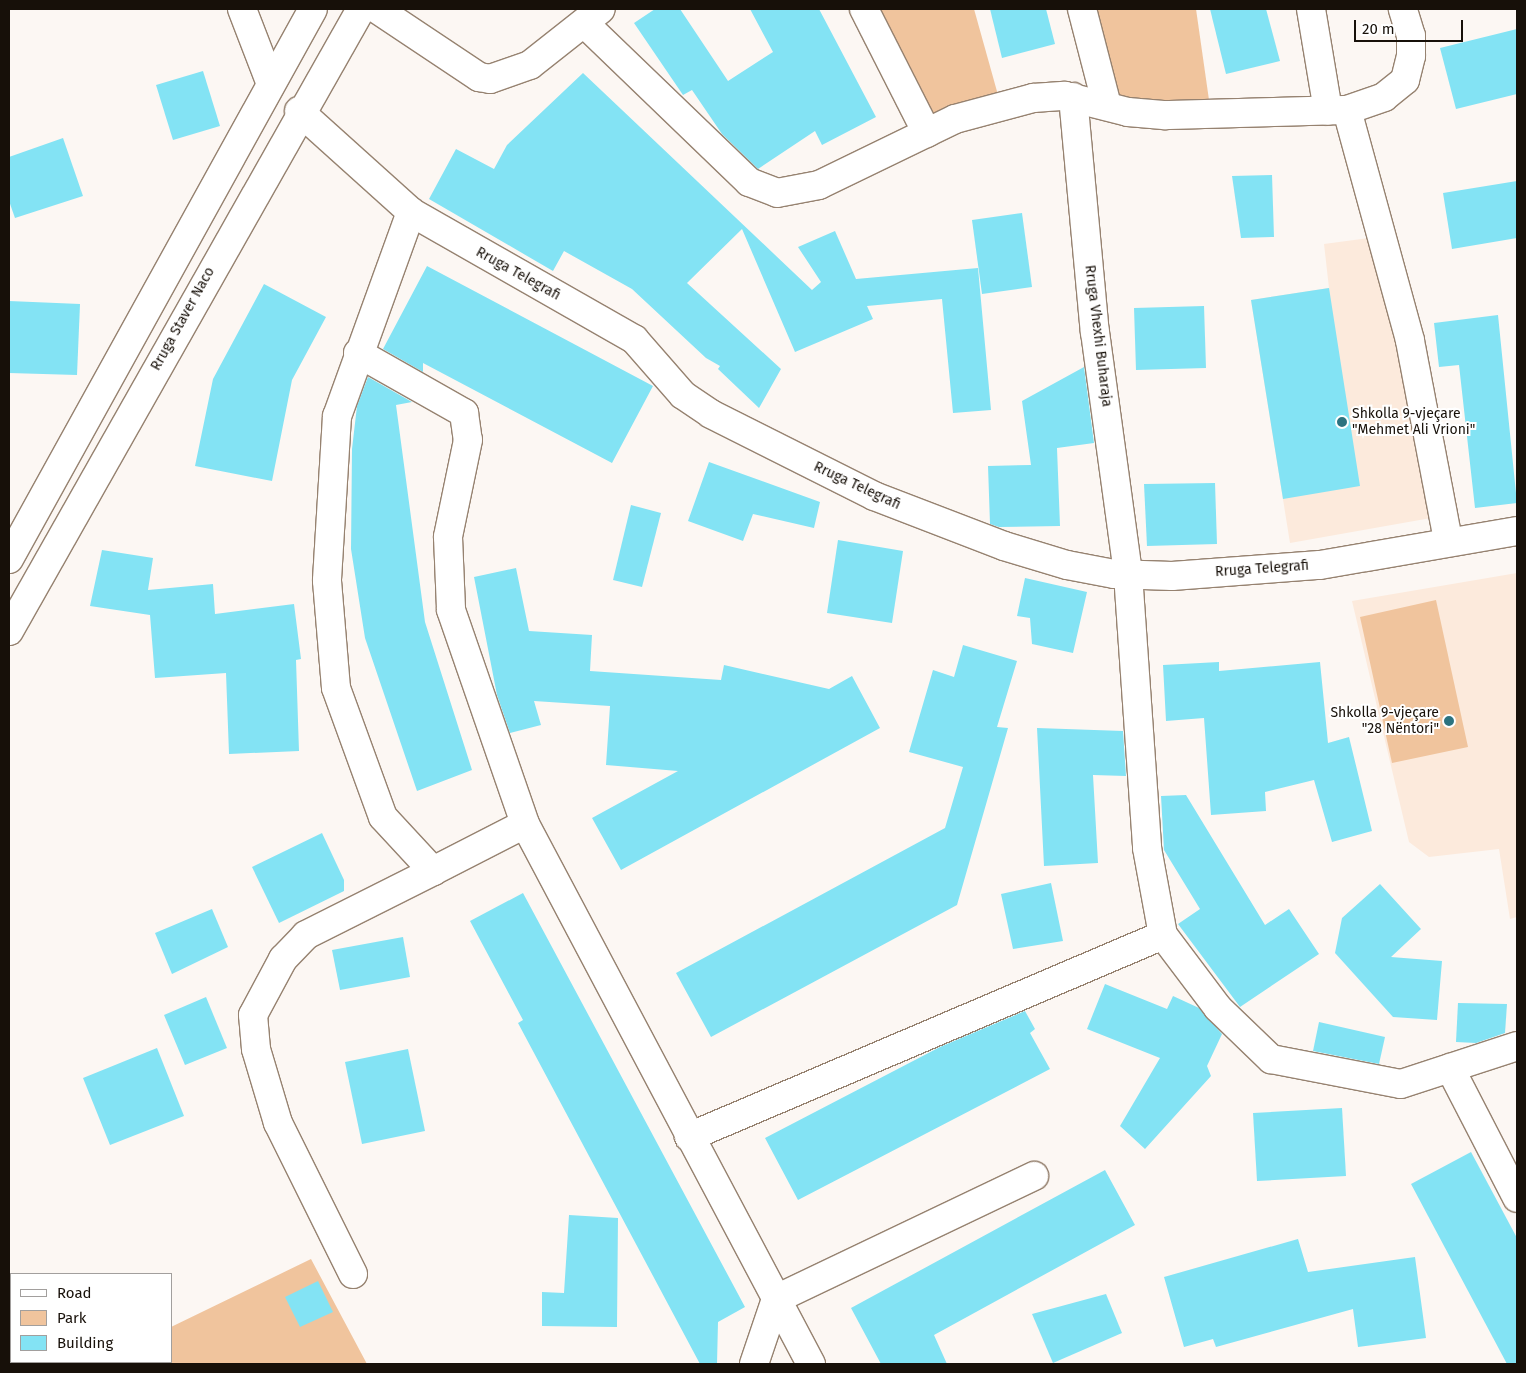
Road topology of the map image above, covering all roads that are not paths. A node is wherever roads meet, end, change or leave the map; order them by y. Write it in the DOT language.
graph roads {
  1 [pos="242,9"];
  2 [pos="313,9"];
  3 [pos="361,9"];
  4 [pos="377,9"];
  5 [pos="864,9"];
  6 [pos="1082,9"];
  7 [pos="1311,9"];
  8 [pos="1403,9"];
  9 [pos="593,16"];
  10 [pos="271,84"];
  11 [pos="1073,97"];
  12 [pos="1107,106"];
  13 [pos="299,111"];
  14 [pos="1337,111"];
  15 [pos="927,133"];
  16 [pos="411,212"];
  17 [pos="358,353"];
  18 [pos="1517,530"];
  19 [pos="1448,541"];
  20 [pos="9,559"];
  21 [pos="1128,574"];
  22 [pos="9,631"];
  23 [pos="525,824"];
  24 [pos="433,871"];
  25 [pos="1163,935"];
  26 [pos="1517,1046"];
  27 [pos="1450,1068"];
  28 [pos="689,1137"];
  29 [pos="1034,1176"];
  30 [pos="1517,1198"];
  31 [pos="353,1274"];
  32 [pos="776,1299"];
  33 [pos="754,1364"];
  34 [pos="811,1364"];
  1 -- 10 [label="street"];
  2 -- 10 [label="street"];
  3 -- 13 [label="street, Rruga Staver Naco"];
  4 -- 9 [label="street"];
  5 -- 15 [label="street"];
  6 -- 12 [label="street"];
  7 -- 14 [label="street"];
  8 -- 14 [label="street"];
  9 -- 15 [label="street"];
  10 -- 20 [label="street"];
  11 -- 12 [label="street"];
  11 -- 15 [label="street"];
  11 -- 21 [label="street, Rruga Vhexhi Buharaja"];
  12 -- 14 [label="street"];
  13 -- 16 [label="street, Rruga Telegrafi"];
  13 -- 22 [label="street, Rruga Staver Naco"];
  14 -- 19 [label="street"];
  16 -- 17 [label="street"];
  16 -- 21 [label="street, Rruga Telegrafi"];
  17 -- 23 [label="street"];
  17 -- 24 [label="street"];
  18 -- 19 [label="street, Rruga Telegrafi"];
  19 -- 21 [label="street, Rruga Telegrafi"];
  21 -- 25 [label="street, Rruga Vhexhi Buharaja"];
  23 -- 24 [label="street"];
  23 -- 28 [label="street"];
  24 -- 31 [label="street"];
  25 -- 27 [label="street"];
  25 -- 28 [label="street"];
  26 -- 27 [label="street"];
  27 -- 30 [label="street"];
  28 -- 32 [label="street"];
  29 -- 32 [label="street"];
  32 -- 33 [label="street"];
  32 -- 34 [label="street"];
}
